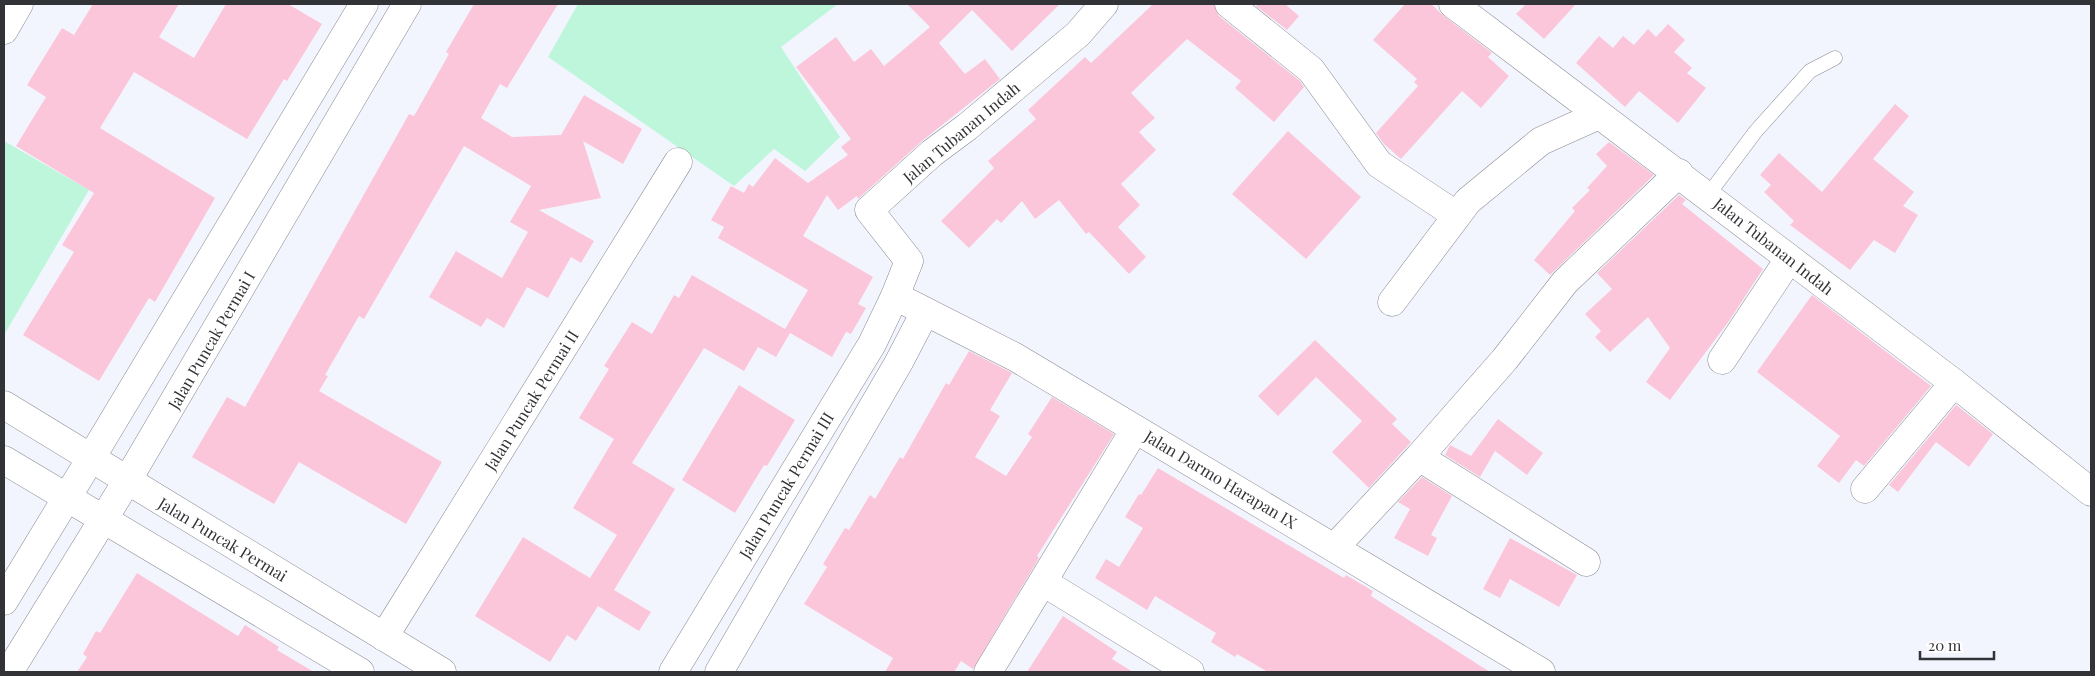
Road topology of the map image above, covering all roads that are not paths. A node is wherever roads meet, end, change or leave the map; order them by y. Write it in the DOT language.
graph roads {
  1 [pos="19,4"];
  2 [pos="364,4"];
  3 [pos="408,4"];
  4 [pos="1229,4"];
  5 [pos="1453,4"];
  6 [pos="1097,6"];
  7 [pos="4,30"];
  8 [pos="1835,58"];
  9 [pos="1599,115"];
  10 [pos="678,162"];
  11 [pos="1679,173"];
  12 [pos="1708,195"];
  13 [pos="1456,215"];
  14 [pos="1788,259"];
  15 [pos="895,296"];
  16 [pos="1392,302"];
  17 [pos="925,312"];
  18 [pos="1722,360"];
  19 [pos="1954,383"];
  20 [pos="4,405"];
  21 [pos="1135,429"];
  22 [pos="1419,457"];
  23 [pos="91,458"];
  24 [pos="4,460"];
  25 [pos="127,481"];
  26 [pos="1865,489"];
  27 [pos="2091,492"];
  28 [pos="67,497"];
  29 [pos="102,521"];
  30 [pos="1335,547"];
  31 [pos="1586,562"];
  32 [pos="1042,582"];
  33 [pos="4,601"];
  34 [pos="384,637"];
  35 [pos="9,672"];
  36 [pos="360,672"];
  37 [pos="442,672"];
  38 [pos="673,672"];
  39 [pos="719,672"];
  40 [pos="988,672"];
  41 [pos="1190,672"];
  42 [pos="1540,672"];
  1 -- 7 [label="street"];
  2 -- 23 [label="street"];
  3 -- 25 [label="street, Jalan Puncak Permai I"];
  4 -- 13 [label="street"];
  5 -- 9 [label="street, Jalan Tubanan Indah"];
  6 -- 15 [label="street, Jalan Tubanan Indah"];
  8 -- 12 [label="lane"];
  9 -- 11 [label="street, Jalan Tubanan Indah"];
  9 -- 13 [label="street"];
  10 -- 34 [label="street, Jalan Puncak Permai II"];
  11 -- 12 [label="street, Jalan Tubanan Indah"];
  11 -- 22 [label="street"];
  12 -- 14 [label="street, Jalan Tubanan Indah"];
  13 -- 16 [label="street"];
  14 -- 18 [label="street"];
  14 -- 19 [label="street, Jalan Tubanan Indah"];
  15 -- 17 [label="street, Jalan Darmo Harapan IX"];
  15 -- 38 [label="street, Jalan Puncak Permai III"];
  17 -- 21 [label="street, Jalan Darmo Harapan IX"];
  17 -- 39 [label="street"];
  19 -- 26 [label="street"];
  19 -- 27 [label="street, Jalan Tubanan Indah"];
  20 -- 23 [label="street, Jalan Puncak Permai"];
  21 -- 30 [label="street, Jalan Darmo Harapan IX"];
  21 -- 32 [label="street"];
  22 -- 30 [label="street"];
  22 -- 31 [label="street"];
  23 -- 25 [label="street, Jalan Puncak Permai"];
  23 -- 28 [label="street"];
  24 -- 28 [label="street"];
  25 -- 29 [label="street, Jalan Puncak Permai I"];
  25 -- 34 [label="street, Jalan Puncak Permai"];
  28 -- 29 [label="street"];
  28 -- 33 [label="street"];
  29 -- 35 [label="street, Jalan Puncak Permai I"];
  29 -- 36 [label="street"];
  30 -- 42 [label="street, Jalan Darmo Harapan IX"];
  32 -- 40 [label="street"];
  32 -- 41 [label="street"];
  34 -- 37 [label="street, Jalan Puncak Permai"];
}
